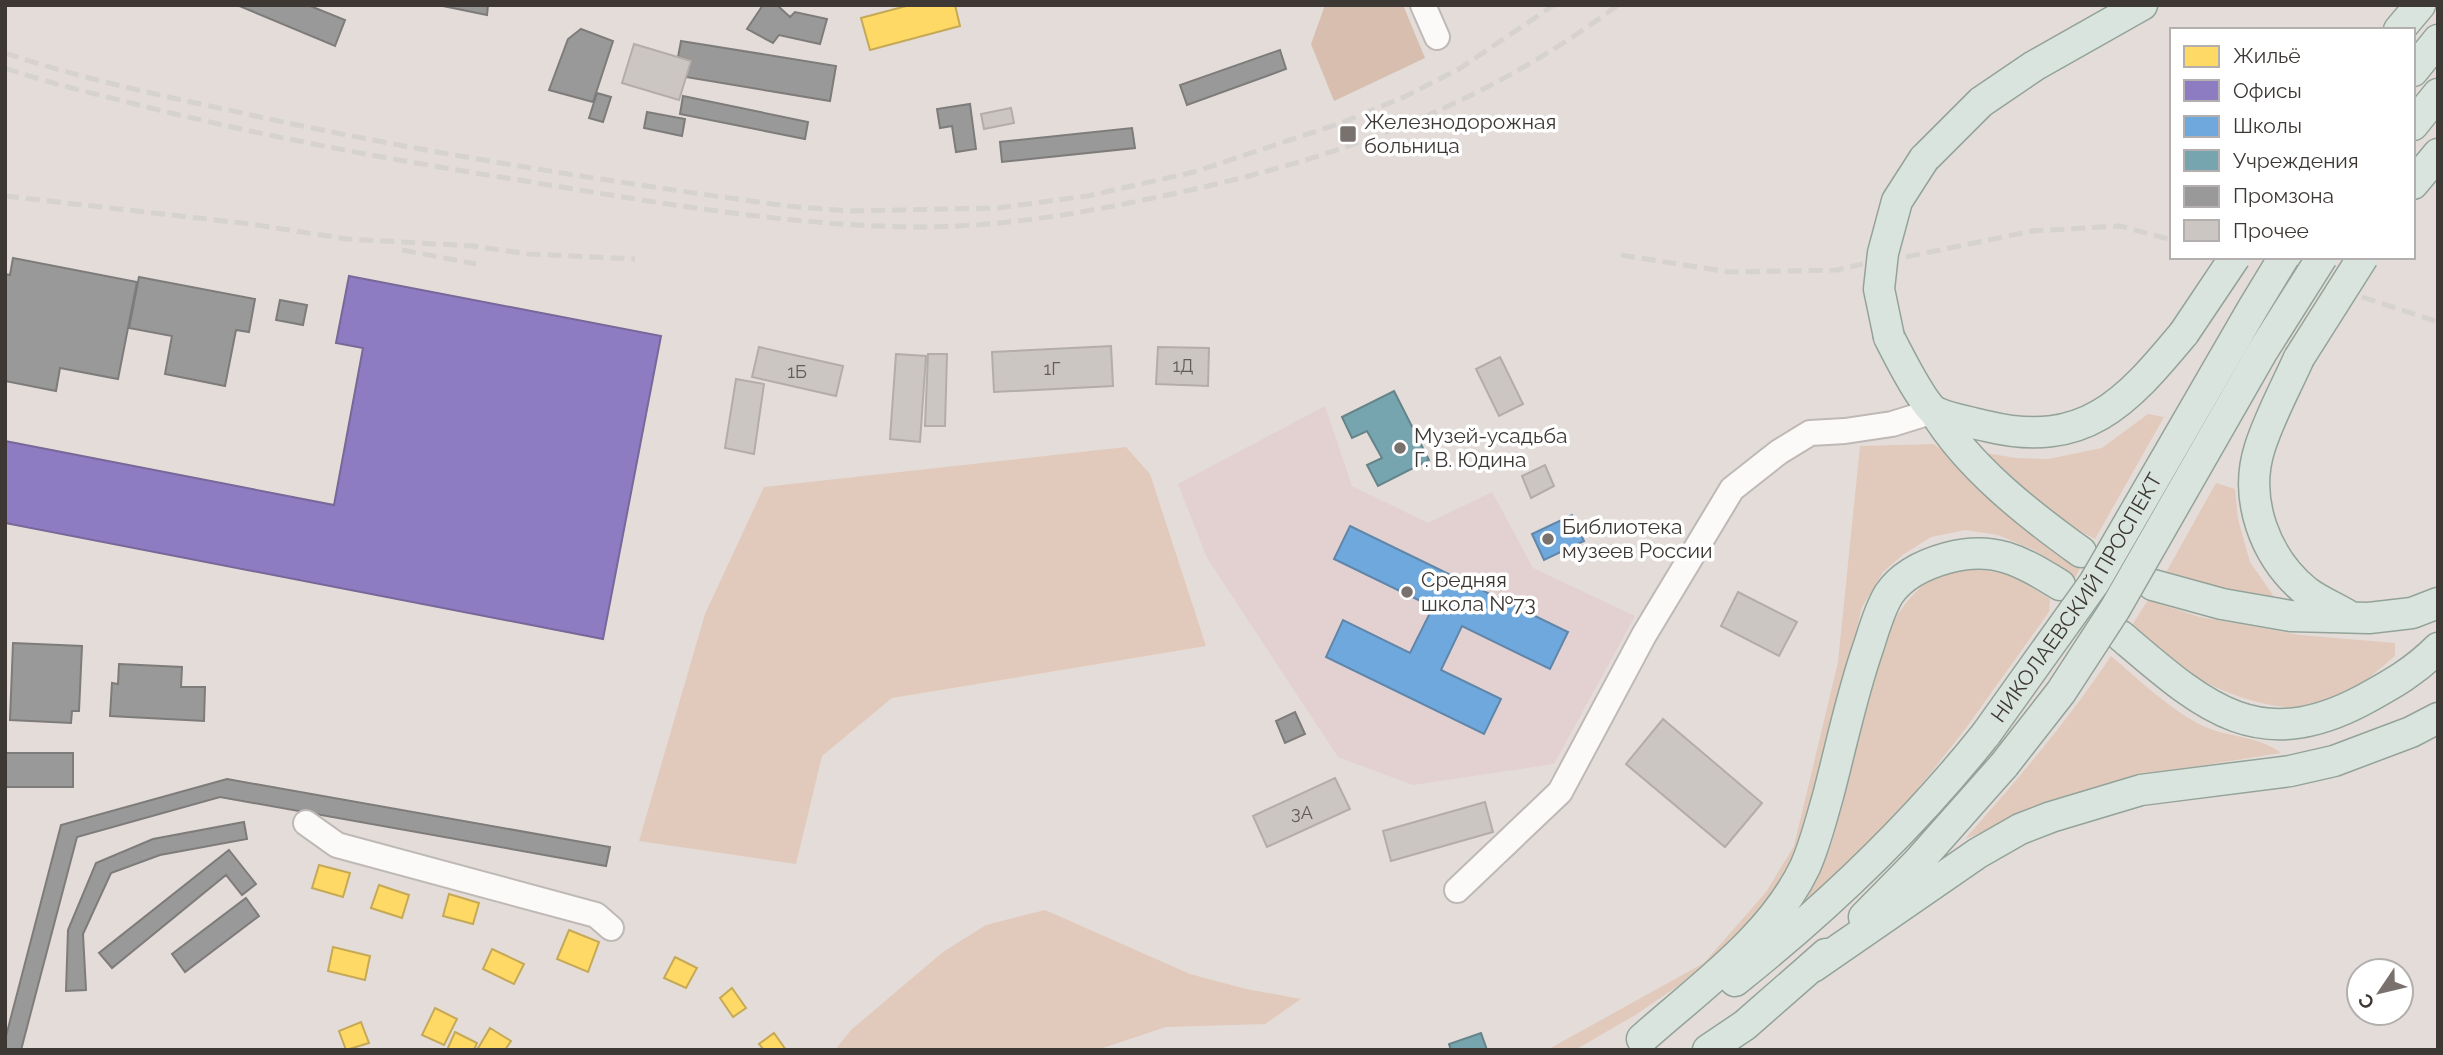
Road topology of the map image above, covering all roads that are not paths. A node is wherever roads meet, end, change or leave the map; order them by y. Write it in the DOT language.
graph roads {
  1 [pos="1423,5"];
  2 [pos="2142,5"];
  3 [pos="2420,5"];
  4 [pos="2401,28"];
  5 [pos="1437,37"];
  6 [pos="2438,40"];
  7 [pos="2415,69"];
  8 [pos="2438,94"];
  9 [pos="2415,123"];
  10 [pos="2438,154"];
  11 [pos="2415,182"];
  12 [pos="2234,259"];
  13 [pos="2283,259"];
  14 [pos="2321,259"];
  15 [pos="2361,259"];
  16 [pos="1934,411"];
  17 [pos="2081,552"];
  18 [pos="2153,585"];
  19 [pos="2060,586"];
  20 [pos="2438,603"];
  21 [pos="2349,616"];
  22 [pos="2121,636"];
  23 [pos="2428,658"];
  24 [pos="2438,718"];
  25 [pos="306,823"];
  26 [pos="1457,890"];
  27 [pos="611,928"];
  28 [pos="1813,967"];
  29 [pos="1631,1045"];
  30 [pos="1708,1050"];
  1 -- 5 [label="street"];
  2 -- 16 [label="main road, bridge"];
  3 -- 4 [label="main road"];
  6 -- 7 [label="main road"];
  8 -- 9 [label="main road"];
  10 -- 11 [label="main road"];
  12 -- 16 [label="main road, bridge"];
  13 -- 29 [label="main road, НИКОЛАЕВСКИЙ ПРОСПЕКТ, bridge"];
  14 -- 28 [label="main road, НИКОЛАЕВСКИЙ ПРОСПЕКТ, bridge"];
  15 -- 21 [label="main road, bridge"];
  16 -- 17 [label="main road"];
  16 -- 26 [label="street"];
  18 -- 21 [label="main road"];
  19 -- 29 [label="main road"];
  20 -- 21 [label="main road"];
  22 -- 23 [label="main road"];
  24 -- 28 [label="main road"];
  25 -- 27 [label="street"];
  28 -- 30 [label="main road, НИКОЛАЕВСКИЙ ПРОСПЕКТ"];
}
